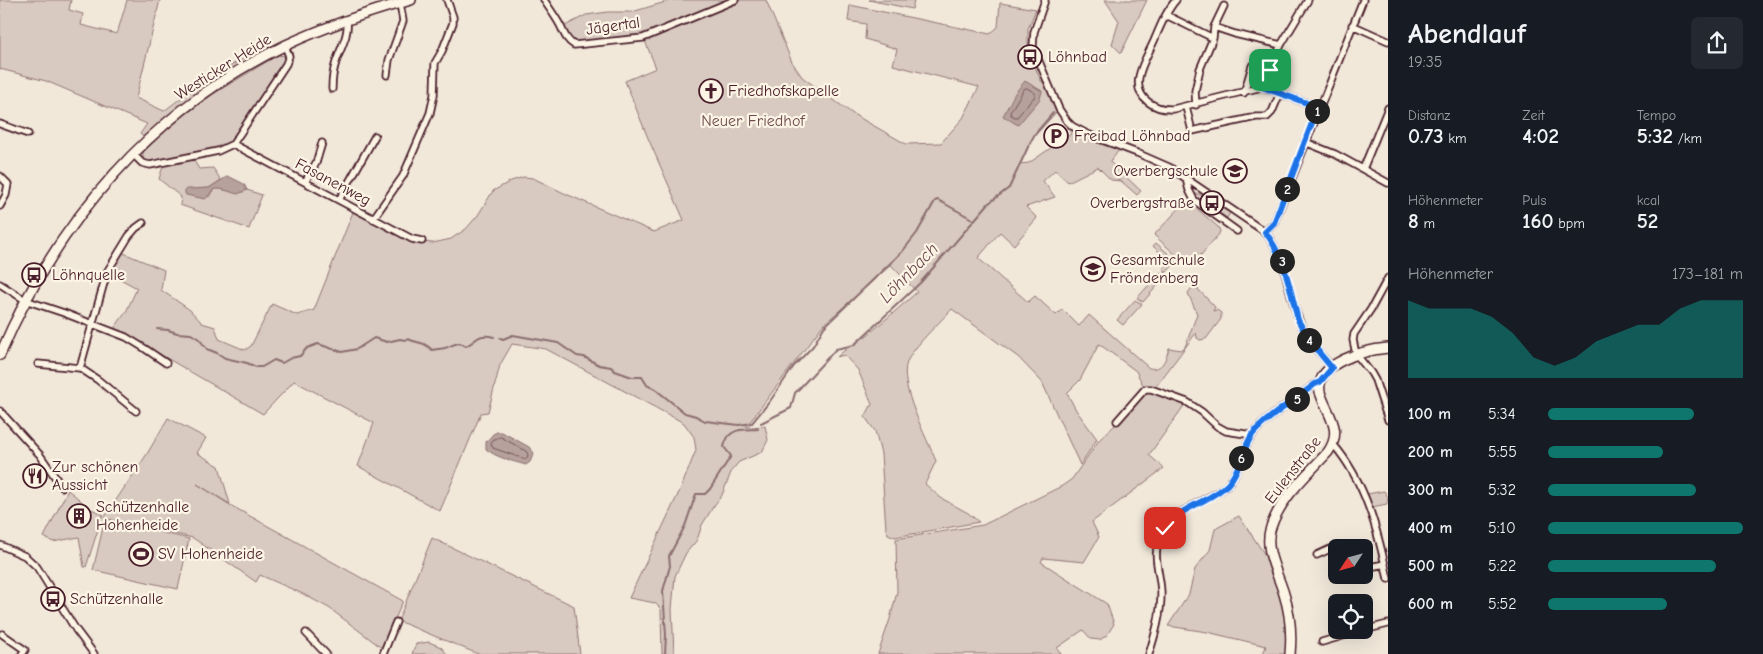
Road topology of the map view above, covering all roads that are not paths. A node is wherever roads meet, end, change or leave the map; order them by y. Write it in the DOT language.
graph roads {
  1 [pos="411,0"];
  2 [pos="447,0"];
  3 [pos="544,0"];
  4 [pos="735,0"];
  5 [pos="1045,0"];
  6 [pos="1176,0"];
  7 [pos="1308,0"];
  8 [pos="1362,0"];
  9 [pos="400,3"];
  10 [pos="1224,6"];
  11 [pos="1166,15"];
  12 [pos="347,20"];
  13 [pos="1352,25"];
  14 [pos="1214,26"];
  15 [pos="1213,38"];
  16 [pos="1388,41"];
  17 [pos="1281,45"];
  18 [pos="285,46"];
  19 [pos="1270,70"];
  20 [pos="387,75"];
  21 [pos="1262,87"];
  22 [pos="332,89"];
  23 [pos="1244,93"];
  24 [pos="1280,93"];
  25 [pos="1196,105"];
  26 [pos="1186,107"];
  27 [pos="1318,107"];
  28 [pos="1388,108"];
  29 [pos="0,124"];
  30 [pos="28,134"];
  31 [pos="375,136"];
  32 [pos="1305,142"];
  33 [pos="322,143"];
  34 [pos="233,144"];
  35 [pos="133,154"];
  36 [pos="1362,169"];
  37 [pos="0,176"];
  38 [pos="1186,179"];
  39 [pos="305,182"];
  40 [pos="1388,183"];
  41 [pos="339,200"];
  42 [pos="0,206"];
  43 [pos="372,219"];
  44 [pos="143,223"];
  45 [pos="1238,231"];
  46 [pos="1265,232"];
  47 [pos="422,241"];
  48 [pos="1388,278"];
  49 [pos="0,284"];
  50 [pos="1385,291"];
  51 [pos="25,300"];
  52 [pos="92,324"];
  53 [pos="1388,348"];
  54 [pos="1356,354"];
  55 [pos="0,356"];
  56 [pos="166,363"];
  57 [pos="38,364"];
  58 [pos="80,368"];
  59 [pos="1332,368"];
  60 [pos="1320,382"];
  61 [pos="0,411"];
  62 [pos="136,411"];
  63 [pos="1388,420"];
  64 [pos="1117,421"];
  65 [pos="1252,435"];
  66 [pos="1333,444"];
  67 [pos="62,487"];
  68 [pos="0,544"];
  69 [pos="1381,544"];
  70 [pos="1388,545"];
  71 [pos="1328,551"];
  72 [pos="1317,555"];
  73 [pos="1385,564"];
  74 [pos="1373,566"];
  75 [pos="1388,579"];
  76 [pos="396,622"];
  77 [pos="1388,624"];
  78 [pos="1373,628"];
  79 [pos="306,633"];
  80 [pos="2,634"];
  81 [pos="1332,639"];
  82 [pos="1322,642"];
  83 [pos="22,654"];
  84 [pos="94,654"];
  85 [pos="326,654"];
  86 [pos="383,654"];
  87 [pos="1149,654"];
  88 [pos="1290,654"];
  1 -- 9 [label="street, Westicker Heide"];
  2 -- 43 [label="street"];
  3 -- 4 [label="street, Jägertal"];
  5 -- 38 [label="street"];
  6 -- 11 [label="street"];
  7 -- 17 [label="street"];
  8 -- 13 [label="street"];
  9 -- 12 [label="street, Westicker Heide"];
  9 -- 20 [label="street"];
  10 -- 14 [label="street"];
  11 -- 15 [label="street"];
  11 -- 26 [label="street"];
  12 -- 18 [label="street, Westicker Heide"];
  12 -- 22 [label="street"];
  13 -- 16 [label="street"];
  13 -- 27 [label="street"];
  14 -- 15 [label="street"];
  14 -- 17 [label="street"];
  15 -- 25 [label="street"];
  17 -- 19 [label="street"];
  18 -- 34 [label="street, Westicker Heide"];
  18 -- 35 [label="street, Westicker Heide"];
  19 -- 21 [label="street"];
  19 -- 23 [label="street"];
  21 -- 23 [label="street"];
  21 -- 24 [label="street"];
  23 -- 25 [label="street"];
  24 -- 26 [label="street"];
  24 -- 27 [label="street"];
  25 -- 26 [label="street"];
  27 -- 32 [label="street"];
  28 -- 36 [label="street"];
  29 -- 30 [label="street"];
  31 -- 41 [label="street"];
  32 -- 36 [label="street"];
  32 -- 46 [label="street"];
  33 -- 39 [label="street"];
  34 -- 35 [label="street"];
  34 -- 39 [label="street, Fasanenweg"];
  35 -- 51 [label="street, Westicker Heide"];
  36 -- 40 [label="street"];
  37 -- 42 [label="street"];
  38 -- 45 [label="street"];
  38 -- 46 [label="street"];
  39 -- 41 [label="street, Fasanenweg"];
  41 -- 43 [label="street, Fasanenweg"];
  43 -- 47 [label="street, Fasanenweg"];
  44 -- 52 [label="street"];
  46 -- 59 [label="street"];
  48 -- 50 [label="street"];
  49 -- 51 [label="street"];
  50 -- 54 [label="street"];
  51 -- 52 [label="street"];
  51 -- 55 [label="street, Westicker Heide"];
  52 -- 56 [label="street"];
  52 -- 58 [label="street"];
  53 -- 54 [label="street"];
  54 -- 59 [label="street"];
  54 -- 63 [label="street"];
  57 -- 58 [label="street"];
  58 -- 62 [label="street"];
  59 -- 60 [label="street"];
  60 -- 65 [label="street"];
  60 -- 66 [label="street, Eulenstraße"];
  61 -- 67 [label="street"];
  64 -- 65 [label="street"];
  65 -- 87 [label="street"];
  66 -- 69 [label="street"];
  66 -- 88 [label="street, Eulenstraße"];
  68 -- 84 [label="street"];
  69 -- 70 [label="street"];
  69 -- 73 [label="street"];
  71 -- 72 [label="street"];
  73 -- 74 [label="street"];
  73 -- 75 [label="street"];
  76 -- 86 [label="street"];
  77 -- 78 [label="street"];
  79 -- 85 [label="street"];
  80 -- 83 [label="street"];
  81 -- 82 [label="street"];
}
